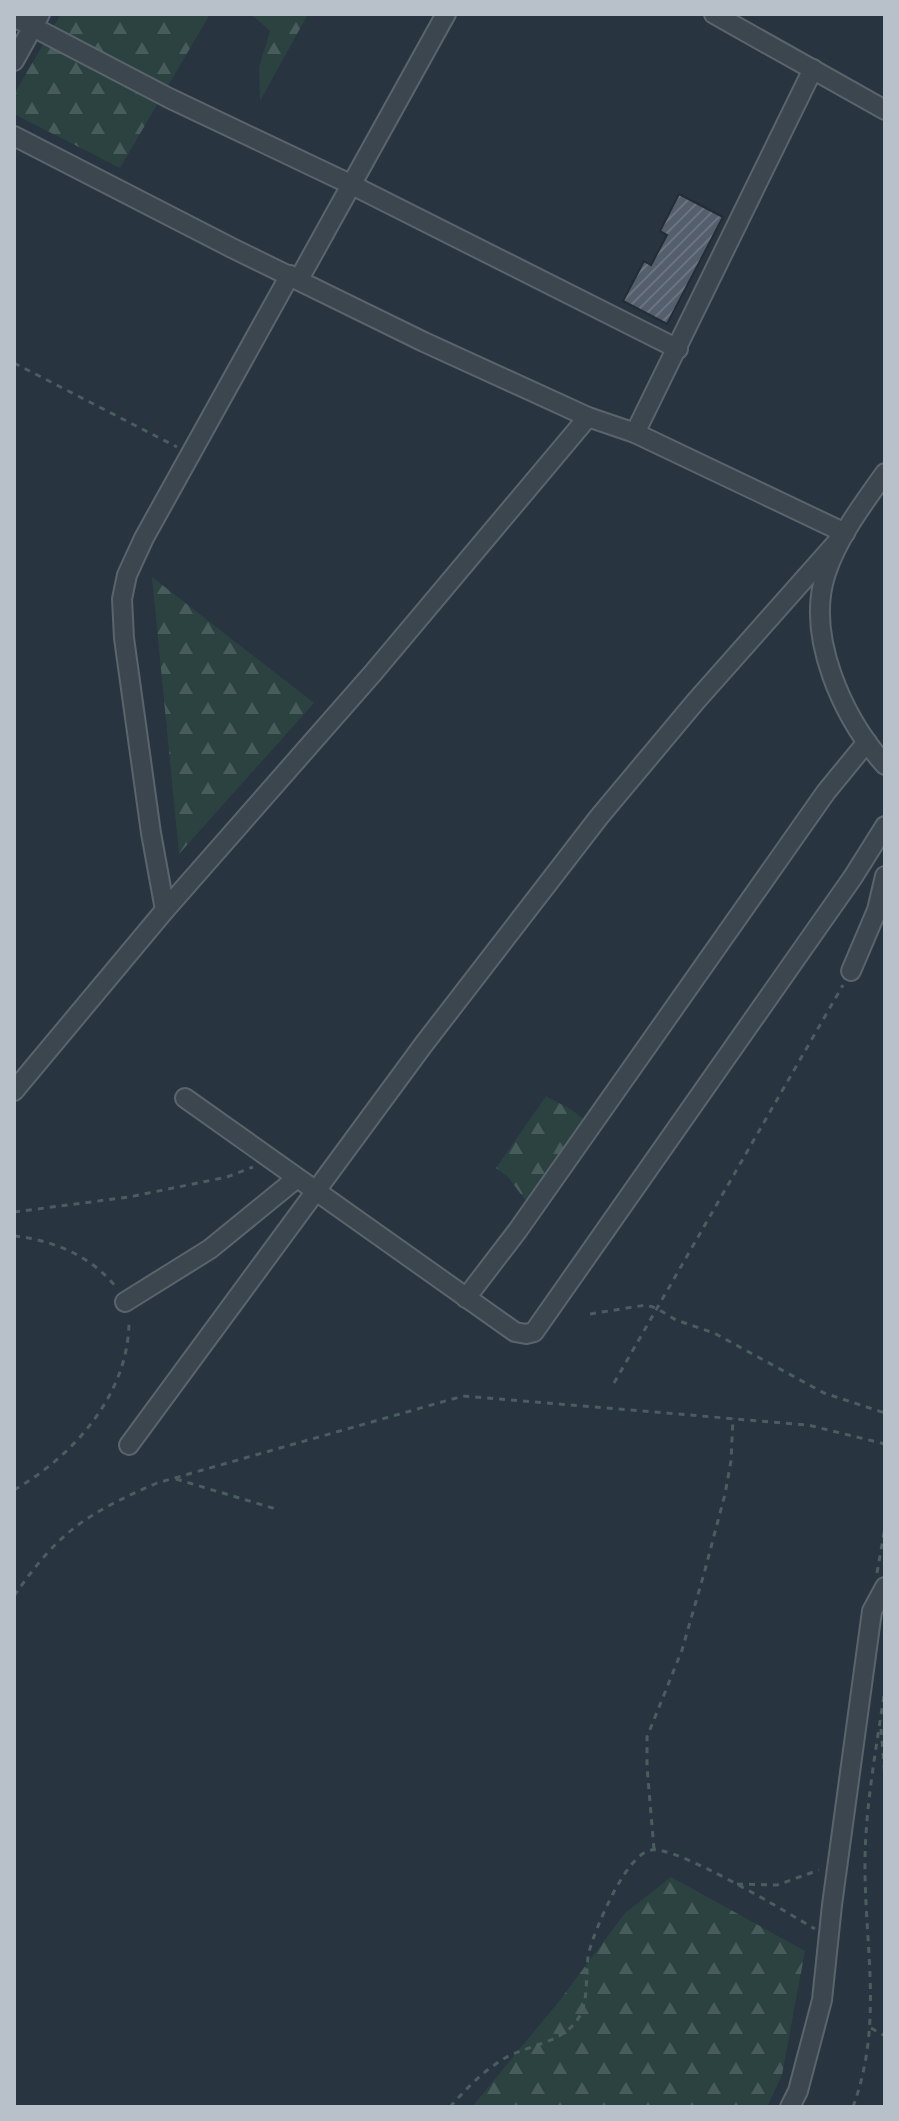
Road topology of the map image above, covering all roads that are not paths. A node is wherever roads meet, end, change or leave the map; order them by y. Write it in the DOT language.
graph roads {
  1 [pos="446,14"];
  2 [pos="714,14"];
  3 [pos="14,17"];
  4 [pos="37,20"];
  5 [pos="14,61"];
  6 [pos="813,69"];
  7 [pos="885,110"];
  8 [pos="14,136"];
  9 [pos="352,185"];
  10 [pos="295,277"];
  11 [pos="678,349"];
  12 [pos="588,417"];
  13 [pos="635,433"];
  14 [pos="885,472"];
  15 [pos="845,533"];
  16 [pos="867,742"];
  17 [pos="885,765"];
  18 [pos="885,826"];
  19 [pos="885,876"];
  20 [pos="165,910"];
  21 [pos="851,971"];
  22 [pos="14,1091"];
  23 [pos="185,1098"];
  24 [pos="297,1178"];
  25 [pos="317,1192"];
  26 [pos="466,1298"];
  27 [pos="125,1302"];
  28 [pos="129,1445"];
  29 [pos="881,1583"];
  30 [pos="790,2107"];
  1 -- 9 [label="street"];
  2 -- 6 [label="street"];
  3 -- 4 [label="street"];
  4 -- 5 [label="street"];
  4 -- 9 [label="street"];
  6 -- 7 [label="street"];
  6 -- 11 [label="street"];
  8 -- 10 [label="street"];
  9 -- 10 [label="street"];
  9 -- 11 [label="street"];
  10 -- 12 [label="street"];
  10 -- 20 [label="street"];
  11 -- 13 [label="street"];
  12 -- 13 [label="street"];
  12 -- 20 [label="street"];
  13 -- 15 [label="street"];
  14 -- 15 [label="street"];
  15 -- 16 [label="street"];
  15 -- 25 [label="street"];
  16 -- 17 [label="street"];
  16 -- 26 [label="street"];
  18 -- 26 [label="street"];
  19 -- 21 [label="street"];
  20 -- 22 [label="street"];
  23 -- 24 [label="street"];
  24 -- 25 [label="street"];
  24 -- 27 [label="street"];
  25 -- 26 [label="street"];
  25 -- 28 [label="street"];
  29 -- 30 [label="street"];
}
